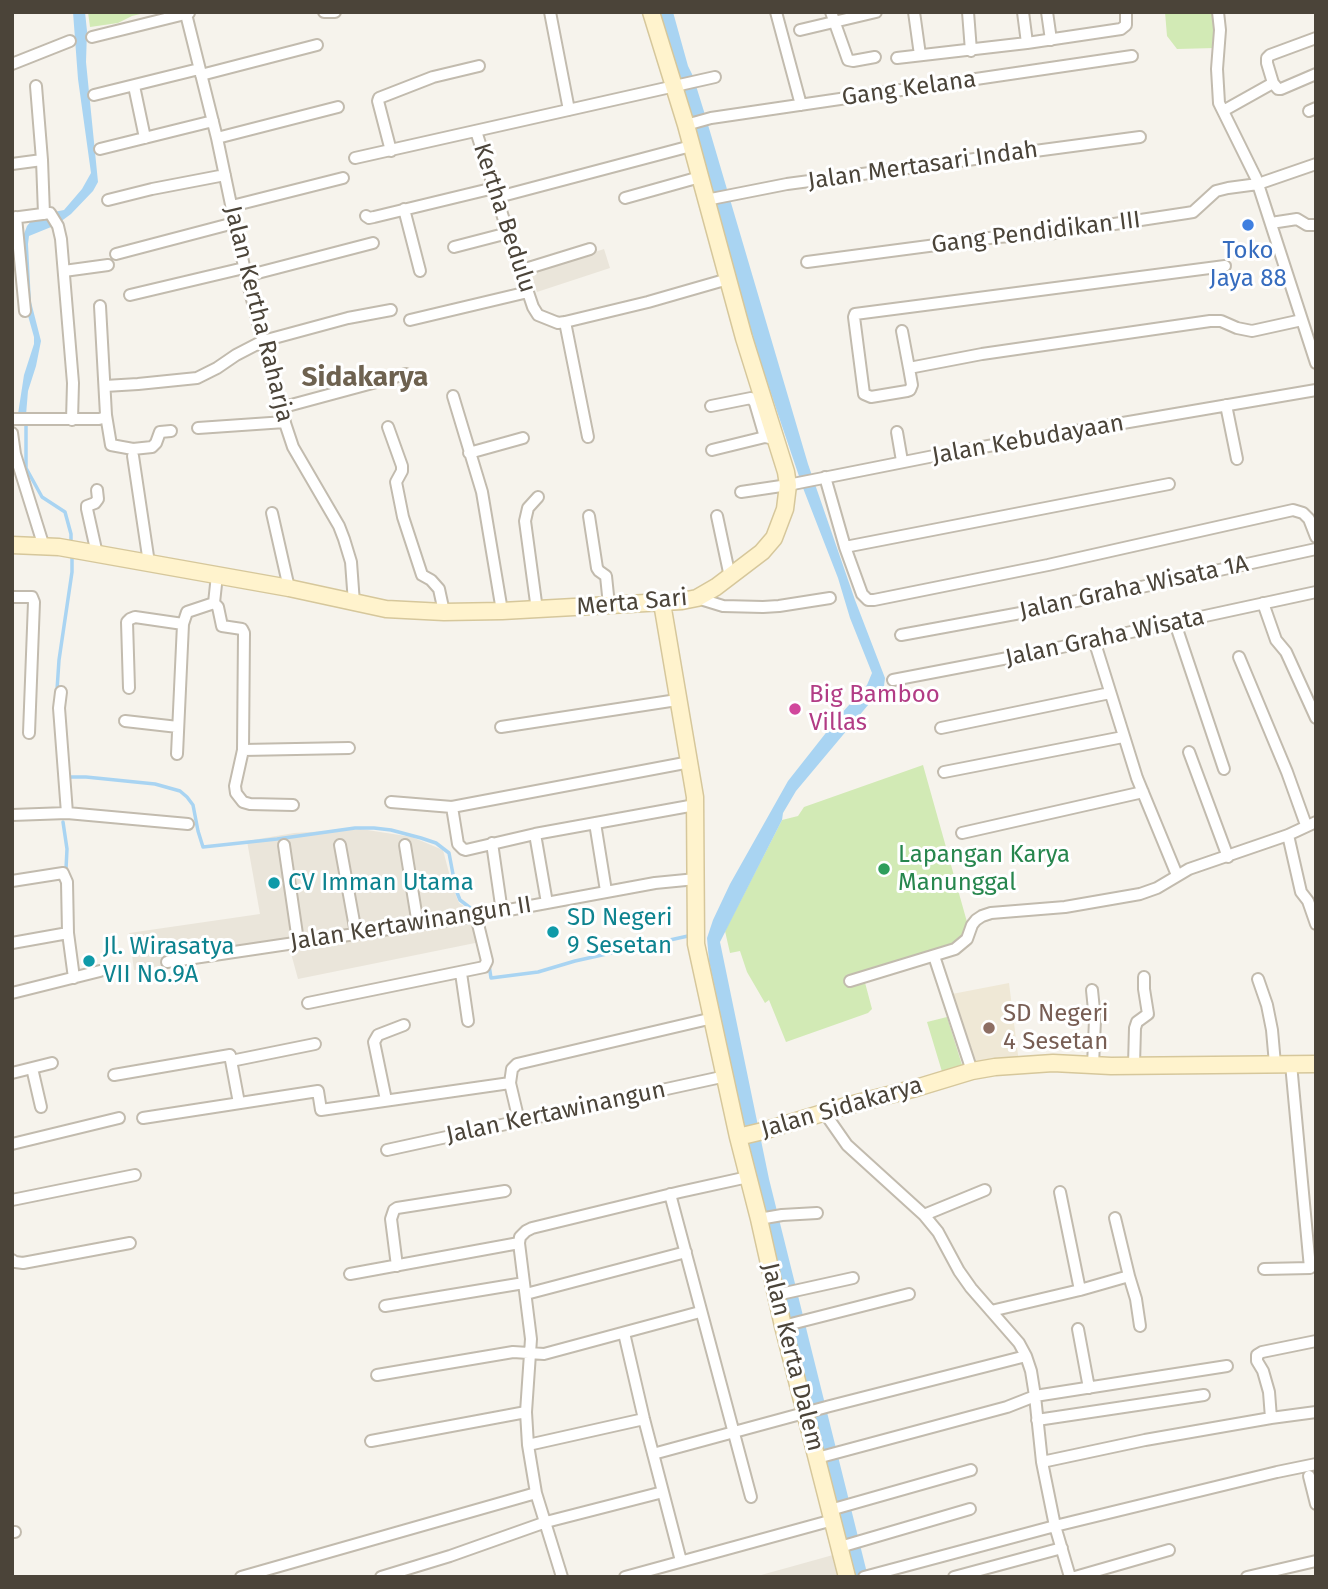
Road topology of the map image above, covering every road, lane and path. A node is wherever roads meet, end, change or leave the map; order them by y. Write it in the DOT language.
graph roads {
  1 [pos="324,12"];
  2 [pos="335,12"];
  3 [pos="550,12"];
  4 [pos="651,12"];
  5 [pos="776,12"];
  6 [pos="876,12"];
  7 [pos="914,12"];
  8 [pos="968,12"];
  9 [pos="1023,12"];
  10 [pos="1047,12"];
  11 [pos="1126,12"];
  12 [pos="1218,12"];
  13 [pos="189,13"];
  14 [pos="833,17"];
  15 [pos="800,30"];
  16 [pos="92,37"];
  17 [pos="1316,38"];
  18 [pos="1051,40"];
  19 [pos="70,41"];
  20 [pos="1027,43"];
  21 [pos="317,45"];
  22 [pos="971,51"];
  23 [pos="920,55"];
  24 [pos="1132,56"];
  25 [pos="875,57"];
  26 [pos="897,58"];
  27 [pos="12,64"];
  28 [pos="479,66"];
  29 [pos="200,72"];
  30 [pos="1316,74"];
  31 [pos="715,77"];
  32 [pos="1273,83"];
  33 [pos="36,86"];
  34 [pos="134,86"];
  35 [pos="675,87"];
  36 [pos="94,94"];
  37 [pos="801,105"];
  38 [pos="338,107"];
  39 [pos="569,110"];
  40 [pos="1223,111"];
  41 [pos="213,121"];
  42 [pos="687,125"];
  43 [pos="476,131"];
  44 [pos="1140,137"];
  45 [pos="145,138"];
  46 [pos="217,138"];
  47 [pos="691,146"];
  48 [pos="100,149"];
  49 [pos="391,151"];
  50 [pos="355,158"];
  51 [pos="42,160"];
  52 [pos="12,164"];
  53 [pos="1316,164"];
  54 [pos="225,175"];
  55 [pos="700,177"];
  56 [pos="343,178"];
  57 [pos="1258,184"];
  58 [pos="498,192"];
  59 [pos="625,198"];
  60 [pos="708,199"];
  61 [pos="108,200"];
  62 [pos="232,206"];
  63 [pos="404,209"];
  64 [pos="47,213"];
  65 [pos="366,216"];
  66 [pos="14,218"];
  67 [pos="234,223"];
  68 [pos="1271,223"];
  69 [pos="1316,225"];
  70 [pos="508,233"];
  71 [pos="373,243"];
  72 [pos="454,247"];
  73 [pos="590,249"];
  74 [pos="116,254"];
  75 [pos="807,262"];
  76 [pos="108,265"];
  77 [pos="1225,265"];
  78 [pos="64,271"];
  79 [pos="420,271"];
  80 [pos="522,271"];
  81 [pos="245,272"];
  82 [pos="728,279"];
  83 [pos="528,292"];
  84 [pos="131,295"];
  85 [pos="100,306"];
  86 [pos="391,310"];
  87 [pos="25,311"];
  88 [pos="410,320"];
  89 [pos="1302,320"];
  90 [pos="565,323"];
  91 [pos="902,331"];
  92 [pos="263,341"];
  93 [pos="1316,363"];
  94 [pos="909,368"];
  95 [pos="406,374"];
  96 [pos="105,386"];
  97 [pos="1316,390"];
  98 [pos="453,396"];
  99 [pos="1226,405"];
  100 [pos="711,406"];
  101 [pos="280,408"];
  102 [pos="106,415"];
  103 [pos="20,419"];
  104 [pos="72,420"];
  105 [pos="285,422"];
  106 [pos="388,427"];
  107 [pos="198,428"];
  108 [pos="171,431"];
  109 [pos="897,432"];
  110 [pos="12,433"];
  111 [pos="588,437"];
  112 [pos="770,437"];
  113 [pos="523,438"];
  114 [pos="712,450"];
  115 [pos="469,453"];
  116 [pos="133,456"];
  117 [pos="1237,459"];
  118 [pos="902,461"];
  119 [pos="822,478"];
  120 [pos="793,484"];
  121 [pos="1168,484"];
  122 [pos="97,490"];
  123 [pos="741,492"];
  124 [pos="538,497"];
  125 [pos="272,513"];
  126 [pos="589,516"];
  127 [pos="717,516"];
  128 [pos="1316,537"];
  129 [pos="286,543"];
  130 [pos="12,545"];
  131 [pos="52,547"];
  132 [pos="845,547"];
  133 [pos="1316,549"];
  134 [pos="92,553"];
  135 [pos="149,563"];
  136 [pos="218,575"];
  137 [pos="730,578"];
  138 [pos="293,589"];
  139 [pos="1316,592"];
  140 [pos="12,597"];
  141 [pos="697,598"];
  142 [pos="830,598"];
  143 [pos="214,603"];
  144 [pos="354,603"];
  145 [pos="662,603"];
  146 [pos="1263,603"];
  147 [pos="609,606"];
  148 [pos="537,610"];
  149 [pos="502,611"];
  150 [pos="444,612"];
  151 [pos="1175,623"];
  152 [pos="183,624"];
  153 [pos="901,635"];
  154 [pos="1094,639"];
  155 [pos="1239,657"];
  156 [pos="893,680"];
  157 [pos="130,688"];
  158 [pos="61,692"];
  159 [pos="1110,694"];
  160 [pos="677,700"];
  161 [pos="1316,718"];
  162 [pos="125,721"];
  163 [pos="178,727"];
  164 [pos="501,727"];
  165 [pos="942,728"];
  166 [pos="29,733"];
  167 [pos="1124,737"];
  168 [pos="349,748"];
  169 [pos="243,750"];
  170 [pos="1189,752"];
  171 [pos="177,754"];
  172 [pos="690,762"];
  173 [pos="1224,769"];
  174 [pos="944,772"];
  175 [pos="1143,792"];
  176 [pos="391,802"];
  177 [pos="293,805"];
  178 [pos="695,805"];
  179 [pos="452,807"];
  180 [pos="67,813"];
  181 [pos="12,814"];
  182 [pos="595,823"];
  183 [pos="188,824"];
  184 [pos="1312,825"];
  185 [pos="962,833"];
  186 [pos="536,834"];
  187 [pos="1288,835"];
  188 [pos="492,843"];
  189 [pos="284,845"];
  190 [pos="340,845"];
  191 [pos="405,845"];
  192 [pos="1228,857"];
  193 [pos="1177,875"];
  194 [pos="696,880"];
  195 [pos="12,881"];
  196 [pos="606,891"];
  197 [pos="547,903"];
  198 [pos="502,912"];
  199 [pos="476,916"];
  200 [pos="1316,923"];
  201 [pos="418,925"];
  202 [pos="68,933"];
  203 [pos="356,933"];
  204 [pos="298,942"];
  205 [pos="12,943"];
  206 [pos="934,956"];
  207 [pos="167,962"];
  208 [pos="100,971"];
  209 [pos="461,973"];
  210 [pos="74,978"];
  211 [pos="1144,978"];
  212 [pos="1258,979"];
  213 [pos="850,981"];
  214 [pos="1092,990"];
  215 [pos="12,993"];
  216 [pos="308,1003"];
  217 [pos="713,1018"];
  218 [pos="468,1021"];
  219 [pos="404,1025"];
  220 [pos="315,1044"];
  221 [pos="231,1061"];
  222 [pos="52,1063"];
  223 [pos="1283,1064"];
  224 [pos="1316,1064"];
  225 [pos="1093,1065"];
  226 [pos="1134,1065"];
  227 [pos="32,1068"];
  228 [pos="972,1070"];
  229 [pos="12,1073"];
  230 [pos="114,1075"];
  231 [pos="726,1076"];
  232 [pos="510,1083"];
  233 [pos="386,1100"];
  234 [pos="239,1103"];
  235 [pos="41,1107"];
  236 [pos="824,1112"];
  237 [pos="119,1118"];
  238 [pos="143,1118"];
  239 [pos="519,1121"];
  240 [pos="741,1136"];
  241 [pos="12,1144"];
  242 [pos="387,1150"];
  243 [pos="135,1175"];
  244 [pos="748,1177"];
  245 [pos="985,1190"];
  246 [pos="505,1192"];
  247 [pos="1060,1192"];
  248 [pos="670,1195"];
  249 [pos="12,1200"];
  250 [pos="817,1213"];
  251 [pos="924,1215"];
  252 [pos="1115,1218"];
  253 [pos="761,1219"];
  254 [pos="520,1240"];
  255 [pos="130,1243"];
  256 [pos="686,1252"];
  257 [pos="12,1260"];
  258 [pos="397,1266"];
  259 [pos="1264,1269"];
  260 [pos="350,1274"];
  261 [pos="1129,1276"];
  262 [pos="853,1278"];
  263 [pos="525,1288"];
  264 [pos="1080,1290"];
  265 [pos="778,1294"];
  266 [pos="909,1294"];
  267 [pos="385,1306"];
  268 [pos="991,1311"];
  269 [pos="701,1312"];
  270 [pos="786,1325"];
  271 [pos="1140,1326"];
  272 [pos="1078,1328"];
  273 [pos="624,1333"];
  274 [pos="1316,1342"];
  275 [pos="529,1353"];
  276 [pos="1026,1356"];
  277 [pos="1227,1366"];
  278 [pos="377,1375"];
  279 [pos="1089,1388"];
  280 [pos="1204,1395"];
  281 [pos="1035,1396"];
  282 [pos="526,1412"];
  283 [pos="1316,1412"];
  284 [pos="808,1413"];
  285 [pos="1271,1418"];
  286 [pos="644,1419"];
  287 [pos="1037,1420"];
  288 [pos="735,1431"];
  289 [pos="371,1441"];
  290 [pos="528,1446"];
  291 [pos="653,1454"];
  292 [pos="819,1458"];
  293 [pos="1042,1462"];
  294 [pos="1316,1464"];
  295 [pos="971,1471"];
  296 [pos="1309,1476"];
  297 [pos="663,1492"];
  298 [pos="536,1493"];
  299 [pos="751,1497"];
  300 [pos="1316,1504"];
  301 [pos="970,1509"];
  302 [pos="833,1513"];
  303 [pos="546,1522"];
  304 [pos="1055,1526"];
  305 [pos="842,1546"];
  306 [pos="1062,1548"];
  307 [pos="1169,1550"];
  308 [pos="681,1561"];
  309 [pos="1314,1565"];
  310 [pos="867,1576"];
  311 [pos="241,1577"];
  312 [pos="381,1577"];
  313 [pos="562,1577"];
  314 [pos="625,1577"];
  315 [pos="847,1577"];
  316 [pos="954,1577"];
  317 [pos="1072,1577"];
  318 [pos="1247,1577"];
  1 -- 2 [label="street"];
  3 -- 39 [label="street"];
  4 -- 35 [label="street, Merta Sari"];
  5 -- 37 [label="street"];
  6 -- 14 [label="street"];
  7 -- 23 [label="street"];
  8 -- 22 [label="street"];
  9 -- 20 [label="street"];
  10 -- 18 [label="street"];
  11 -- 18 [label="street, Gang Kelana"];
  12 -- 40 [label="street"];
  13 -- 16 [label="street"];
  13 -- 29 [label="street, Jalan Kertha Raharja"];
  14 -- 15 [label="street"];
  14 -- 25 [label="street"];
  17 -- 32 [label="street"];
  18 -- 20 [label="street, Gang Kelana"];
  19 -- 27 [label="street"];
  20 -- 22 [label="street, Gang Kelana"];
  21 -- 29 [label="street"];
  22 -- 23 [label="street, Gang Kelana"];
  23 -- 26 [label="street, Gang Kelana"];
  24 -- 37 [label="street, Gang Kelana"];
  28 -- 49 [label="street"];
  29 -- 34 [label="street"];
  29 -- 41 [label="street, Jalan Kertha Raharja"];
  30 -- 32 [label="street"];
  31 -- 35 [label="street"];
  32 -- 40 [label="street"];
  33 -- 51 [label="street"];
  34 -- 36 [label="street"];
  34 -- 45 [label="street"];
  35 -- 39 [label="street"];
  35 -- 42 [label="street, Merta Sari"];
  37 -- 42 [label="street, Gang Kelana"];
  38 -- 46 [label="street"];
  39 -- 43 [label="street"];
  40 -- 57 [label="street"];
  41 -- 45 [label="street"];
  41 -- 46 [label="street, Jalan Kertha Raharja"];
  42 -- 47 [label="street, Merta Sari"];
  43 -- 49 [label="street"];
  43 -- 58 [label="street, Kertha Bedulu"];
  44 -- 60 [label="street, Jalan Mertasari Indah"];
  45 -- 48 [label="street"];
  46 -- 54 [label="street, Jalan Kertha Raharja"];
  47 -- 55 [label="street, Merta Sari"];
  47 -- 58 [label="street"];
  49 -- 50 [label="street"];
  51 -- 52 [label="street"];
  51 -- 64 [label="street"];
  53 -- 57 [label="street, Gang Pendidikan III"];
  54 -- 61 [label="street"];
  54 -- 62 [label="street, Jalan Kertha Raharja"];
  55 -- 59 [label="street"];
  55 -- 60 [label="street, Merta Sari"];
  56 -- 62 [label="street"];
  57 -- 68 [label="street"];
  57 -- 75 [label="street, Gang Pendidikan III"];
  58 -- 63 [label="street"];
  58 -- 70 [label="street, Kertha Bedulu"];
  60 -- 82 [label="street, Merta Sari"];
  62 -- 67 [label="street, Jalan Kertha Raharja"];
  63 -- 65 [label="street"];
  63 -- 79 [label="street"];
  64 -- 66 [label="street"];
  64 -- 78 [label="street"];
  66 -- 87 [label="street"];
  67 -- 74 [label="street"];
  67 -- 81 [label="street, Jalan Kertha Raharja"];
  68 -- 69 [label="street"];
  68 -- 89 [label="street"];
  70 -- 72 [label="street"];
  70 -- 80 [label="street, Kertha Bedulu"];
  71 -- 81 [label="street"];
  73 -- 80 [label="street"];
  76 -- 78 [label="street"];
  77 -- 94 [label="street"];
  78 -- 104 [label="street"];
  80 -- 83 [label="street, Kertha Bedulu"];
  81 -- 84 [label="street"];
  81 -- 92 [label="street, Jalan Kertha Raharja"];
  82 -- 90 [label="street"];
  82 -- 112 [label="street, Merta Sari"];
  83 -- 88 [label="street"];
  83 -- 90 [label="street, Kertha Bedulu"];
  85 -- 96 [label="street"];
  86 -- 92 [label="street"];
  89 -- 93 [label="street"];
  89 -- 94 [label="street"];
  90 -- 111 [label="street"];
  91 -- 94 [label="street"];
  92 -- 96 [label="street"];
  92 -- 101 [label="street, Jalan Kertha Raharja"];
  95 -- 101 [label="street"];
  96 -- 102 [label="street"];
  97 -- 99 [label="street, Jalan Kebudayaan"];
  98 -- 115 [label="street"];
  99 -- 117 [label="street"];
  99 -- 118 [label="street, Jalan Kebudayaan"];
  100 -- 112 [label="street"];
  101 -- 105 [label="street, Jalan Kertha Raharja"];
  102 -- 104 [label="street"];
  102 -- 108 [label="street"];
  103 -- 104 [label="street"];
  105 -- 107 [label="street"];
  105 -- 144 [label="street, Jalan Kertha Raharja"];
  106 -- 150 [label="street"];
  109 -- 118 [label="street"];
  110 -- 131 [label="street"];
  112 -- 114 [label="street"];
  112 -- 120 [label="street, Merta Sari"];
  113 -- 115 [label="street"];
  115 -- 149 [label="street"];
  116 -- 135 [label="street"];
  118 -- 119 [label="street, Jalan Kebudayaan"];
  119 -- 120 [label="street, Jalan Kebudayaan"];
  119 -- 132 [label="street"];
  120 -- 123 [label="street, Jalan Kebudayaan"];
  120 -- 137 [label="street, Merta Sari"];
  121 -- 132 [label="street"];
  122 -- 134 [label="street"];
  124 -- 148 [label="street"];
  125 -- 138 [label="street"];
  126 -- 147 [label="street"];
  127 -- 137 [label="street"];
  128 -- 132 [label="street"];
  129 -- 138 [label="street"];
  130 -- 131 [label="street, Merta Sari"];
  131 -- 134 [label="street, Merta Sari"];
  133 -- 153 [label="street, Jalan Graha Wisata 1A"];
  134 -- 135 [label="street, Merta Sari"];
  135 -- 136 [label="street, Merta Sari"];
  136 -- 138 [label="street, Merta Sari"];
  136 -- 143 [label="street"];
  137 -- 141 [label="street, Merta Sari"];
  138 -- 144 [label="street, Merta Sari"];
  139 -- 146 [label="street, Jalan Graha Wisata"];
  140 -- 166 [label="street"];
  141 -- 142 [label="street"];
  141 -- 145 [label="street, Merta Sari"];
  143 -- 152 [label="street"];
  143 -- 169 [label="street"];
  144 -- 150 [label="street, Merta Sari"];
  145 -- 147 [label="street, Merta Sari"];
  145 -- 160 [label="street, Jalan Sidakarya"];
  146 -- 151 [label="street, Jalan Graha Wisata"];
  146 -- 161 [label="street"];
  147 -- 148 [label="street, Merta Sari"];
  148 -- 149 [label="street, Merta Sari"];
  149 -- 150 [label="street, Merta Sari"];
  151 -- 154 [label="street, Jalan Graha Wisata"];
  151 -- 173 [label="street"];
  152 -- 157 [label="street"];
  152 -- 163 [label="street"];
  154 -- 156 [label="street, Jalan Graha Wisata"];
  154 -- 159 [label="street"];
  155 -- 184 [label="street"];
  158 -- 180 [label="street"];
  159 -- 165 [label="street"];
  159 -- 167 [label="street"];
  160 -- 164 [label="street"];
  160 -- 172 [label="street, Jalan Sidakarya"];
  162 -- 163 [label="street"];
  163 -- 171 [label="street"];
  167 -- 174 [label="street"];
  167 -- 175 [label="street"];
  168 -- 169 [label="street"];
  169 -- 177 [label="street"];
  170 -- 192 [label="street"];
  172 -- 178 [label="street, Jalan Sidakarya"];
  172 -- 179 [label="street"];
  175 -- 185 [label="street"];
  175 -- 193 [label="street"];
  176 -- 179 [label="street"];
  178 -- 182 [label="street"];
  178 -- 194 [label="street, Jalan Sidakarya"];
  179 -- 188 [label="street"];
  180 -- 181 [label="street"];
  180 -- 183 [label="street"];
  182 -- 186 [label="street"];
  182 -- 196 [label="street"];
  184 -- 187 [label="street"];
  186 -- 188 [label="street"];
  186 -- 197 [label="street"];
  187 -- 192 [label="street"];
  187 -- 200 [label="street"];
  188 -- 198 [label="street"];
  189 -- 204 [label="street"];
  190 -- 203 [label="street"];
  191 -- 201 [label="street"];
  192 -- 193 [label="street"];
  193 -- 206 [label="street"];
  194 -- 196 [label="street, Jalan Kertawinangun II"];
  194 -- 217 [label="street, Jalan Sidakarya"];
  195 -- 202 [label="street"];
  196 -- 197 [label="street, Jalan Kertawinangun II"];
  197 -- 198 [label="street, Jalan Kertawinangun II"];
  198 -- 199 [label="street, Jalan Kertawinangun II"];
  199 -- 201 [label="street, Jalan Kertawinangun II"];
  199 -- 209 [label="street"];
  201 -- 203 [label="street, Jalan Kertawinangun II"];
  202 -- 205 [label="street"];
  202 -- 210 [label="street"];
  203 -- 204 [label="street, Jalan Kertawinangun II"];
  204 -- 207 [label="street, Jalan Kertawinangun II"];
  206 -- 213 [label="street"];
  206 -- 228 [label="street"];
  208 -- 210 [label="street"];
  209 -- 216 [label="street"];
  209 -- 218 [label="street"];
  210 -- 215 [label="street"];
  211 -- 226 [label="street"];
  212 -- 223 [label="street"];
  214 -- 225 [label="street"];
  217 -- 231 [label="street, Jalan Sidakarya"];
  217 -- 232 [label="street"];
  219 -- 233 [label="street"];
  220 -- 221 [label="street"];
  221 -- 230 [label="street"];
  221 -- 234 [label="street"];
  222 -- 227 [label="street"];
  223 -- 224 [label="street, Jalan Sidakarya"];
  223 -- 226 [label="street, Jalan Sidakarya"];
  223 -- 259 [label="street"];
  225 -- 226 [label="street, Jalan Sidakarya"];
  225 -- 228 [label="street, Jalan Sidakarya"];
  227 -- 229 [label="street"];
  227 -- 235 [label="street"];
  228 -- 236 [label="street, Jalan Sidakarya"];
  231 -- 239 [label="street, Jalan Kertawinangun"];
  231 -- 240 [label="street, Jalan Sidakarya"];
  232 -- 233 [label="street"];
  232 -- 239 [label="street"];
  233 -- 234 [label="street"];
  234 -- 238 [label="street"];
  236 -- 240 [label="street, Jalan Sidakarya"];
  236 -- 251 [label="street"];
  237 -- 241 [label="street"];
  239 -- 242 [label="street, Jalan Kertawinangun"];
  240 -- 244 [label="street, Jalan Kerta Dalem"];
  243 -- 249 [label="street"];
  244 -- 248 [label="street"];
  244 -- 253 [label="street, Jalan Kerta Dalem"];
  245 -- 251 [label="street"];
  246 -- 258 [label="street"];
  247 -- 264 [label="street"];
  248 -- 254 [label="street"];
  248 -- 256 [label="street"];
  250 -- 253 [label="street"];
  251 -- 268 [label="street"];
  252 -- 261 [label="street"];
  253 -- 265 [label="street, Jalan Kerta Dalem"];
  254 -- 258 [label="street"];
  254 -- 263 [label="street"];
  255 -- 257 [label="street"];
  256 -- 263 [label="street"];
  256 -- 269 [label="street"];
  258 -- 260 [label="street"];
  261 -- 264 [label="street"];
  261 -- 271 [label="street"];
  262 -- 265 [label="street"];
  263 -- 267 [label="street"];
  263 -- 275 [label="street"];
  264 -- 268 [label="street"];
  265 -- 270 [label="street, Jalan Kerta Dalem"];
  266 -- 270 [label="street"];
  268 -- 276 [label="street"];
  269 -- 273 [label="street"];
  269 -- 288 [label="street"];
  270 -- 284 [label="street, Jalan Kerta Dalem"];
  272 -- 279 [label="street"];
  273 -- 275 [label="street"];
  273 -- 286 [label="street"];
  274 -- 285 [label="street"];
  275 -- 278 [label="street"];
  275 -- 282 [label="street"];
  276 -- 281 [label="street"];
  276 -- 284 [label="street"];
  277 -- 279 [label="street"];
  279 -- 281 [label="street"];
  280 -- 287 [label="street"];
  281 -- 287 [label="street"];
  281 -- 292 [label="street"];
  282 -- 289 [label="street"];
  282 -- 290 [label="street"];
  283 -- 285 [label="street"];
  284 -- 288 [label="street"];
  284 -- 292 [label="street, Jalan Kerta Dalem"];
  285 -- 293 [label="street"];
  286 -- 290 [label="street"];
  286 -- 291 [label="street"];
  287 -- 293 [label="street"];
  288 -- 291 [label="street"];
  288 -- 299 [label="street"];
  290 -- 298 [label="street"];
  291 -- 297 [label="street"];
  292 -- 302 [label="street, Jalan Kerta Dalem"];
  293 -- 304 [label="street"];
  294 -- 304 [label="street"];
  295 -- 302 [label="street"];
  296 -- 300 [label="street"];
  297 -- 303 [label="street"];
  297 -- 308 [label="street"];
  298 -- 303 [label="street"];
  298 -- 311 [label="street"];
  301 -- 305 [label="street"];
  302 -- 305 [label="street, Jalan Kerta Dalem"];
  302 -- 308 [label="street"];
  303 -- 312 [label="street"];
  303 -- 313 [label="street"];
  304 -- 306 [label="street"];
  304 -- 310 [label="street"];
  305 -- 315 [label="street, Jalan Kerta Dalem"];
  306 -- 316 [label="street"];
  306 -- 317 [label="street"];
  307 -- 317 [label="street"];
  308 -- 314 [label="street"];
  309 -- 318 [label="street"];
}
